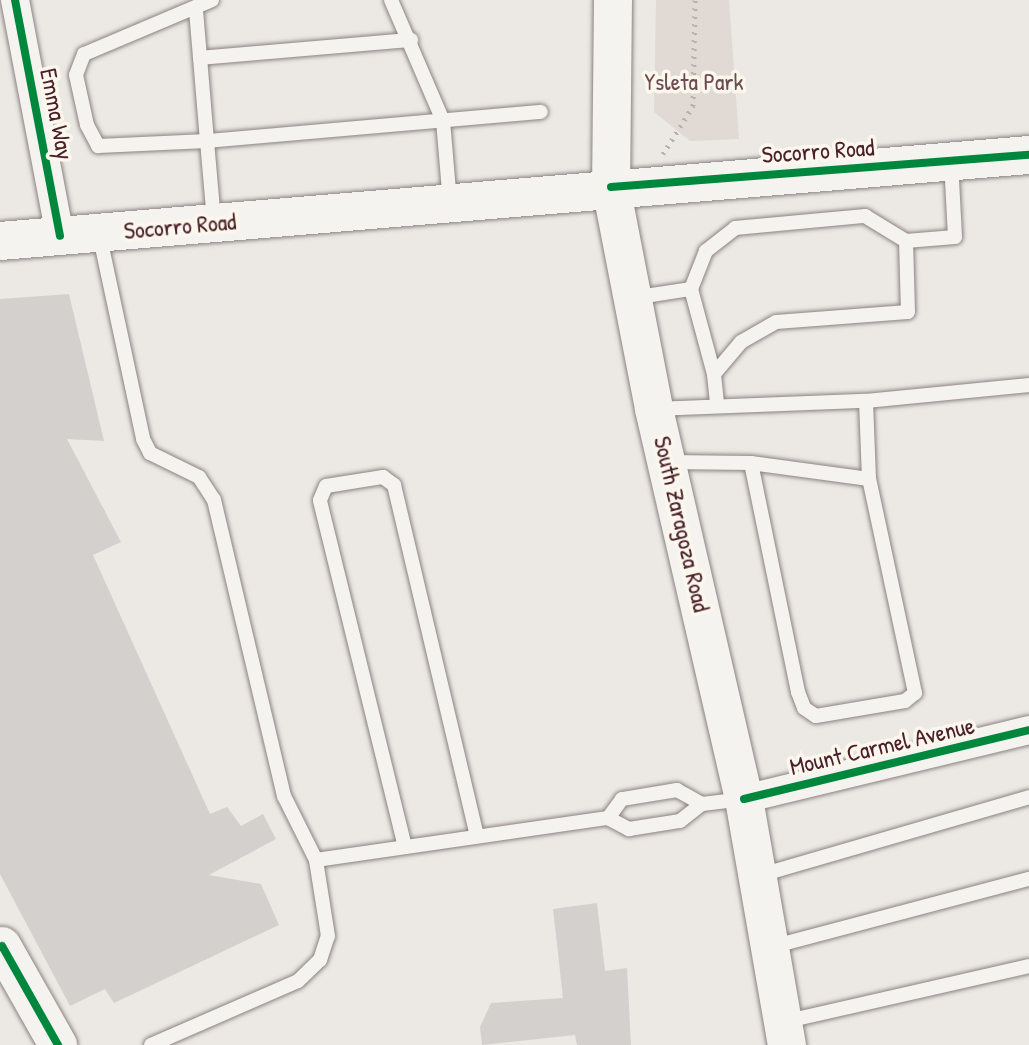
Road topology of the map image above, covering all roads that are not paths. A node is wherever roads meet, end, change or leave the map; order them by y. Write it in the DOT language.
graph roads {
  1 [pos="15,0"];
  2 [pos="212,0"];
  3 [pos="391,0"];
  4 [pos="613,0"];
  5 [pos="196,10"];
  6 [pos="411,40"];
  7 [pos="200,58"];
  8 [pos="541,112"];
  9 [pos="443,121"];
  10 [pos="207,141"];
  11 [pos="1029,155"];
  12 [pos="951,161"];
  13 [pos="611,187"];
  14 [pos="450,202"];
  15 [pos="215,223"];
  16 [pos="99,233"];
  17 [pos="60,236"];
  18 [pos="0,241"];
  19 [pos="906,241"];
  20 [pos="691,289"];
  21 [pos="632,298"];
  22 [pos="714,374"];
  23 [pos="1029,385"];
  24 [pos="866,401"];
  25 [pos="717,403"];
  26 [pos="654,409"];
  27 [pos="668,462"];
  28 [pos="751,463"];
  29 [pos="869,479"];
  30 [pos="1029,730"];
  31 [pos="1029,797"];
  32 [pos="744,799"];
  33 [pos="702,804"];
  34 [pos="608,818"];
  35 [pos="477,836"];
  36 [pos="405,847"];
  37 [pos="316,860"];
  38 [pos="756,876"];
  39 [pos="1029,879"];
  40 [pos="1,945"];
  41 [pos="767,948"];
  42 [pos="1029,966"];
  43 [pos="785,1034"];
  44 [pos="58,1045"];
  45 [pos="151,1045"];
  1 -- 17 [label="street, Emma Way"];
  2 -- 5 [label="lane"];
  3 -- 6 [label="lane"];
  4 -- 13 [label="main road, South Zaragoza Road"];
  5 -- 7 [label="lane"];
  5 -- 10 [label="lane"];
  6 -- 7 [label="lane"];
  6 -- 9 [label="lane"];
  7 -- 10 [label="lane"];
  8 -- 9 [label="lane"];
  9 -- 10 [label="lane"];
  9 -- 14 [label="lane"];
  10 -- 15 [label="lane"];
  11 -- 12 [label="main road, Socorro Road"];
  12 -- 13 [label="main road, Socorro Road"];
  12 -- 19 [label="lane"];
  13 -- 14 [label="main road, Socorro Road"];
  13 -- 21 [label="main road, South Zaragoza Road"];
  14 -- 15 [label="main road, Socorro Road"];
  15 -- 16 [label="main road, Socorro Road"];
  16 -- 17 [label="main road, Socorro Road"];
  16 -- 37 [label="lane"];
  17 -- 18 [label="main road, Socorro Road"];
  19 -- 20 [label="lane"];
  19 -- 22 [label="lane"];
  20 -- 21 [label="lane"];
  20 -- 22 [label="lane"];
  21 -- 26 [label="main road, South Zaragoza Road"];
  22 -- 25 [label="lane"];
  23 -- 24 [label="lane"];
  24 -- 25 [label="lane"];
  24 -- 29 [label="lane"];
  25 -- 26 [label="lane"];
  26 -- 27 [label="main road, South Zaragoza Road"];
  27 -- 28 [label="lane"];
  27 -- 32 [label="main road, South Zaragoza Road"];
  28 -- 29 [label="lane"];
  28 -- 29 [label="lane"];
  30 -- 32 [label="street, Mount Carmel Avenue"];
  31 -- 38 [label="lane"];
  32 -- 33 [label="lane"];
  32 -- 38 [label="main road, South Zaragoza Road"];
  33 -- 34 [label="lane"];
  33 -- 34 [label="lane"];
  34 -- 35 [label="lane"];
  35 -- 36 [label="lane"];
  35 -- 36 [label="lane"];
  36 -- 37 [label="lane"];
  37 -- 45 [label="lane"];
  38 -- 41 [label="main road, South Zaragoza Road"];
  39 -- 41 [label="lane"];
  40 -- 44 [label="main road"];
  41 -- 43 [label="main road, South Zaragoza Road"];
  42 -- 43 [label="lane"];
}
